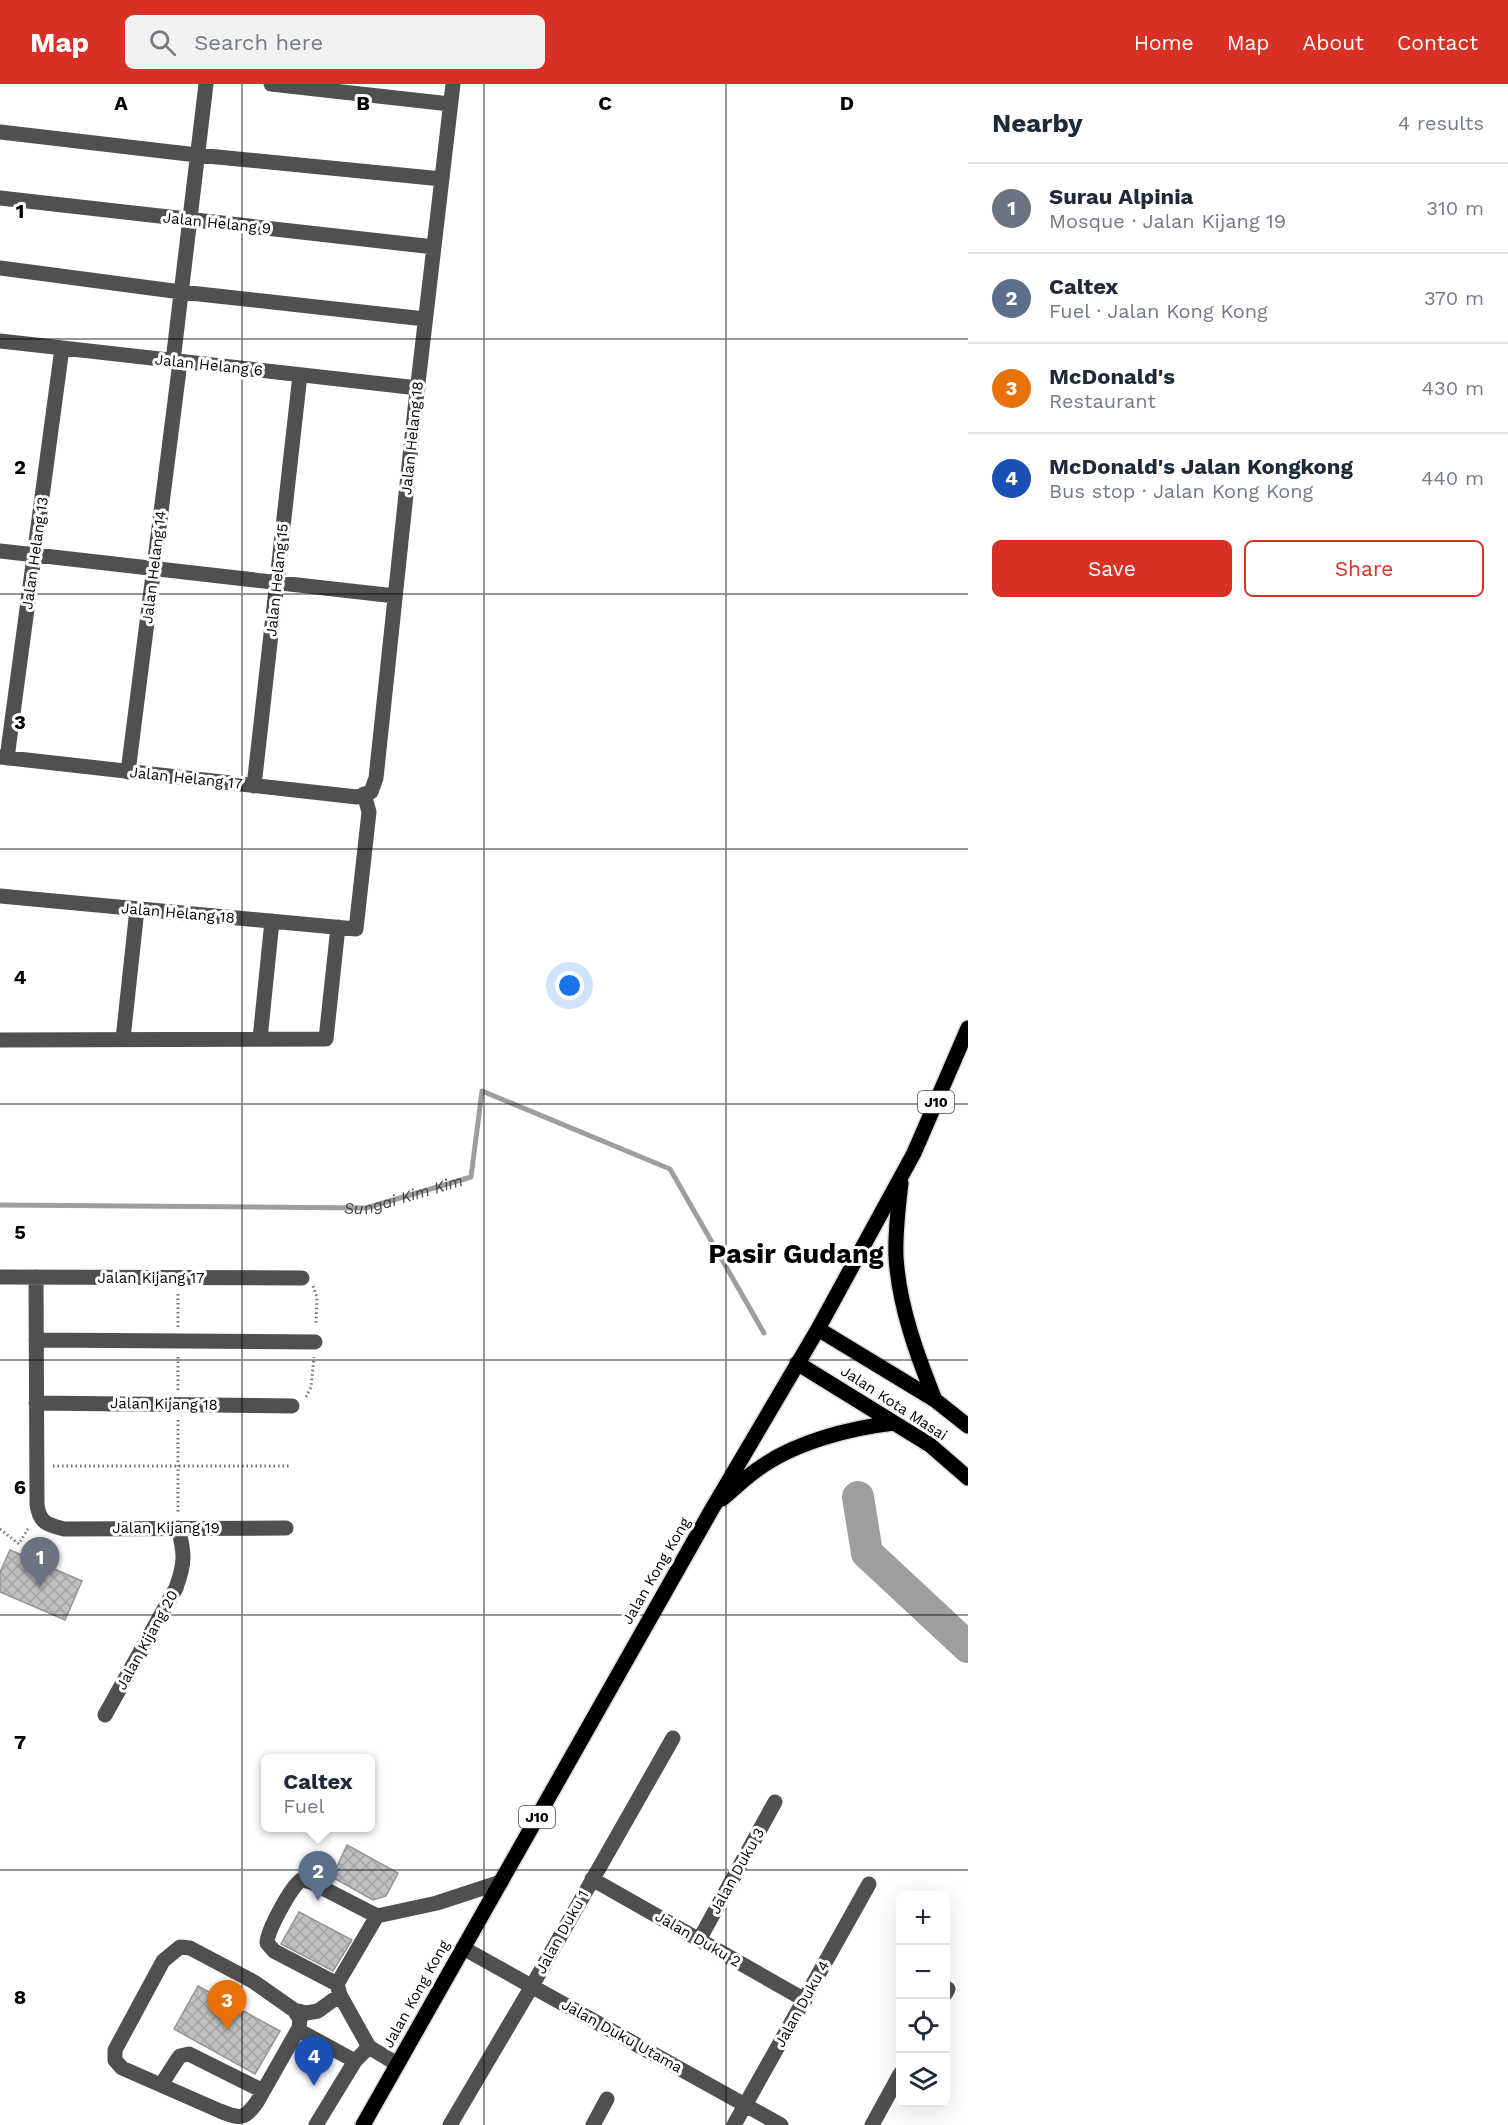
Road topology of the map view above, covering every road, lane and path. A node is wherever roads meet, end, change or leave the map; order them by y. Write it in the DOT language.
graph roads {
  1 [pos="206,84"];
  2 [pos="271,84"];
  3 [pos="453,84"];
  4 [pos="450,104"];
  5 [pos="0,132"];
  6 [pos="197,155"];
  7 [pos="442,179"];
  8 [pos="0,198"];
  9 [pos="190,220"];
  10 [pos="434,247"];
  11 [pos="0,268"];
  12 [pos="181,292"];
  13 [pos="425,319"];
  14 [pos="0,341"];
  15 [pos="62,348"];
  16 [pos="176,362"];
  17 [pos="300,375"];
  18 [pos="417,388"];
  19 [pos="0,551"];
  20 [pos="34,555"];
  21 [pos="154,567"];
  22 [pos="277,582"];
  23 [pos="395,596"];
  24 [pos="3,757"];
  25 [pos="128,772"];
  26 [pos="254,786"];
  27 [pos="368,793"];
  28 [pos="0,896"];
  29 [pos="137,909"];
  30 [pos="272,921"];
  31 [pos="338,927"];
  32 [pos="968,1028"];
  33 [pos="260,1039"];
  34 [pos="0,1040"];
  35 [pos="123,1040"];
  36 [pos="902,1174"];
  37 [pos="0,1277"];
  38 [pos="36,1277"];
  39 [pos="302,1278"];
  40 [pos="818,1329"];
  41 [pos="36,1340"];
  42 [pos="315,1342"];
  43 [pos="797,1363"];
  44 [pos="935,1400"];
  45 [pos="36,1403"];
  46 [pos="292,1406"];
  47 [pos="894,1423"];
  48 [pos="968,1426"];
  49 [pos="37,1466"];
  50 [pos="291,1466"];
  51 [pos="968,1478"];
  52 [pos="712,1509"];
  53 [pos="178,1528"];
  54 [pos="286,1528"];
  55 [pos="0,1529"];
  56 [pos="19,1544"];
  57 [pos="105,1715"];
  58 [pos="673,1738"];
  59 [pos="775,1802"];
  60 [pos="592,1879"];
  61 [pos="501,1882"];
  62 [pos="869,1884"];
  63 [pos="377,1917"];
  64 [pos="699,1940"];
  65 [pos="463,1948"];
  66 [pos="532,1986"];
  67 [pos="338,1990"];
  68 [pos="805,2000"];
  69 [pos="294,2010"];
  70 [pos="298,2030"];
  71 [pos="369,2047"];
  72 [pos="355,2061"];
  73 [pos="397,2064"];
  74 [pos="896,2081"];
  75 [pos="161,2085"];
  76 [pos="263,2091"];
  77 [pos="607,2099"];
  78 [pos="746,2105"];
  79 [pos="316,2125"];
  80 [pos="363,2125"];
  81 [pos="450,2125"];
  82 [pos="593,2125"];
  83 [pos="734,2125"];
  84 [pos="781,2125"];
  85 [pos="872,2125"];
  1 -- 6 [label="street, Jalan Helang 14"];
  2 -- 4 [label="street"];
  3 -- 4 [label="street, Jalan Helang 18"];
  4 -- 7 [label="street, Jalan Helang 18"];
  5 -- 6 [label="street"];
  6 -- 7 [label="street"];
  6 -- 9 [label="street, Jalan Helang 14"];
  7 -- 10 [label="street, Jalan Helang 18"];
  8 -- 9 [label="street, Jalan Helang 9"];
  9 -- 10 [label="street, Jalan Helang 9"];
  9 -- 12 [label="street, Jalan Helang 14"];
  10 -- 13 [label="street, Jalan Helang 18"];
  11 -- 12 [label="street"];
  12 -- 13 [label="street"];
  12 -- 16 [label="street, Jalan Helang 14"];
  13 -- 18 [label="street, Jalan Helang 18"];
  14 -- 15 [label="street, Jalan Helang 6"];
  15 -- 16 [label="street, Jalan Helang 6"];
  15 -- 20 [label="street, Jalan Helang 13"];
  16 -- 17 [label="street, Jalan Helang 6"];
  16 -- 21 [label="street, Jalan Helang 14"];
  17 -- 18 [label="street, Jalan Helang 6"];
  17 -- 22 [label="street, Jalan Helang 15"];
  18 -- 23 [label="street, Jalan Helang 18"];
  19 -- 20 [label="street"];
  20 -- 21 [label="street"];
  20 -- 24 [label="street, Jalan Helang 13"];
  21 -- 22 [label="street"];
  21 -- 25 [label="street, Jalan Helang 14"];
  22 -- 23 [label="street"];
  22 -- 26 [label="street, Jalan Helang 15"];
  23 -- 27 [label="street, Jalan Helang 18"];
  24 -- 25 [label="street, Jalan Helang 17"];
  25 -- 26 [label="street, Jalan Helang 17"];
  26 -- 27 [label="street, Jalan Helang 17"];
  27 -- 31 [label="street, Jalan Helang 18"];
  28 -- 29 [label="street, Jalan Helang 18"];
  29 -- 30 [label="street, Jalan Helang 18"];
  29 -- 35 [label="street"];
  30 -- 31 [label="street, Jalan Helang 18"];
  30 -- 33 [label="street"];
  31 -- 33 [label="street"];
  32 -- 36 [label="main road, Jalan Kong Kong / J10"];
  33 -- 35 [label="street"];
  34 -- 35 [label="street"];
  36 -- 40 [label="main road, Jalan Kong Kong / J10"];
  36 -- 44 [label="main road"];
  37 -- 38 [label="street, Jalan Kijang 17"];
  38 -- 39 [label="street, Jalan Kijang 17"];
  38 -- 41 [label="street"];
  40 -- 43 [label="main road, Jalan Kong Kong / J10"];
  40 -- 44 [label="main road, Jalan Kota Masai"];
  41 -- 42 [label="street"];
  41 -- 45 [label="street"];
  43 -- 47 [label="main road, Jalan Kota Masai"];
  43 -- 52 [label="main road, Jalan Kong Kong / J10"];
  44 -- 48 [label="main road, Jalan Kota Masai"];
  45 -- 46 [label="street, Jalan Kijang 18"];
  45 -- 49 [label="street"];
  47 -- 51 [label="main road, Jalan Kota Masai"];
  47 -- 52 [label="main road"];
  49 -- 50 [label="path"];
  49 -- 53 [label="street, Jalan Kijang 19"];
  52 -- 61 [label="main road, Jalan Kong Kong / J10"];
  53 -- 54 [label="street, Jalan Kijang 19"];
  53 -- 57 [label="street, Jalan Kijang 20"];
  55 -- 56 [label="path"];
  58 -- 60 [label="street, Jalan Duku 1"];
  59 -- 64 [label="street, Jalan Duku 3"];
  60 -- 64 [label="street, Jalan Duku 2"];
  60 -- 66 [label="street, Jalan Duku 1"];
  61 -- 63 [label="street"];
  61 -- 65 [label="main road, Jalan Kong Kong / J10"];
  62 -- 68 [label="street, Jalan Duku 4"];
  63 -- 67 [label="street"];
  63 -- 67 [label="street"];
  64 -- 68 [label="street, Jalan Duku 2"];
  65 -- 66 [label="street, Jalan Duku Utama"];
  65 -- 73 [label="main road, Jalan Kong Kong / J10"];
  66 -- 78 [label="street, Jalan Duku Utama"];
  66 -- 81 [label="street, Jalan Duku 1"];
  67 -- 69 [label="street"];
  67 -- 71 [label="street"];
  68 -- 78 [label="street, Jalan Duku 4"];
  69 -- 70 [label="street"];
  69 -- 75 [label="street"];
  70 -- 72 [label="street"];
  70 -- 76 [label="street"];
  71 -- 72 [label="street"];
  71 -- 73 [label="street"];
  72 -- 79 [label="street"];
  73 -- 80 [label="main road, Jalan Kong Kong / J10"];
  74 -- 85 [label="street"];
  75 -- 76 [label="street"];
  75 -- 76 [label="street"];
  77 -- 82 [label="street"];
  78 -- 83 [label="street, Jalan Duku 4"];
  78 -- 84 [label="street, Jalan Duku Utama"];
}
